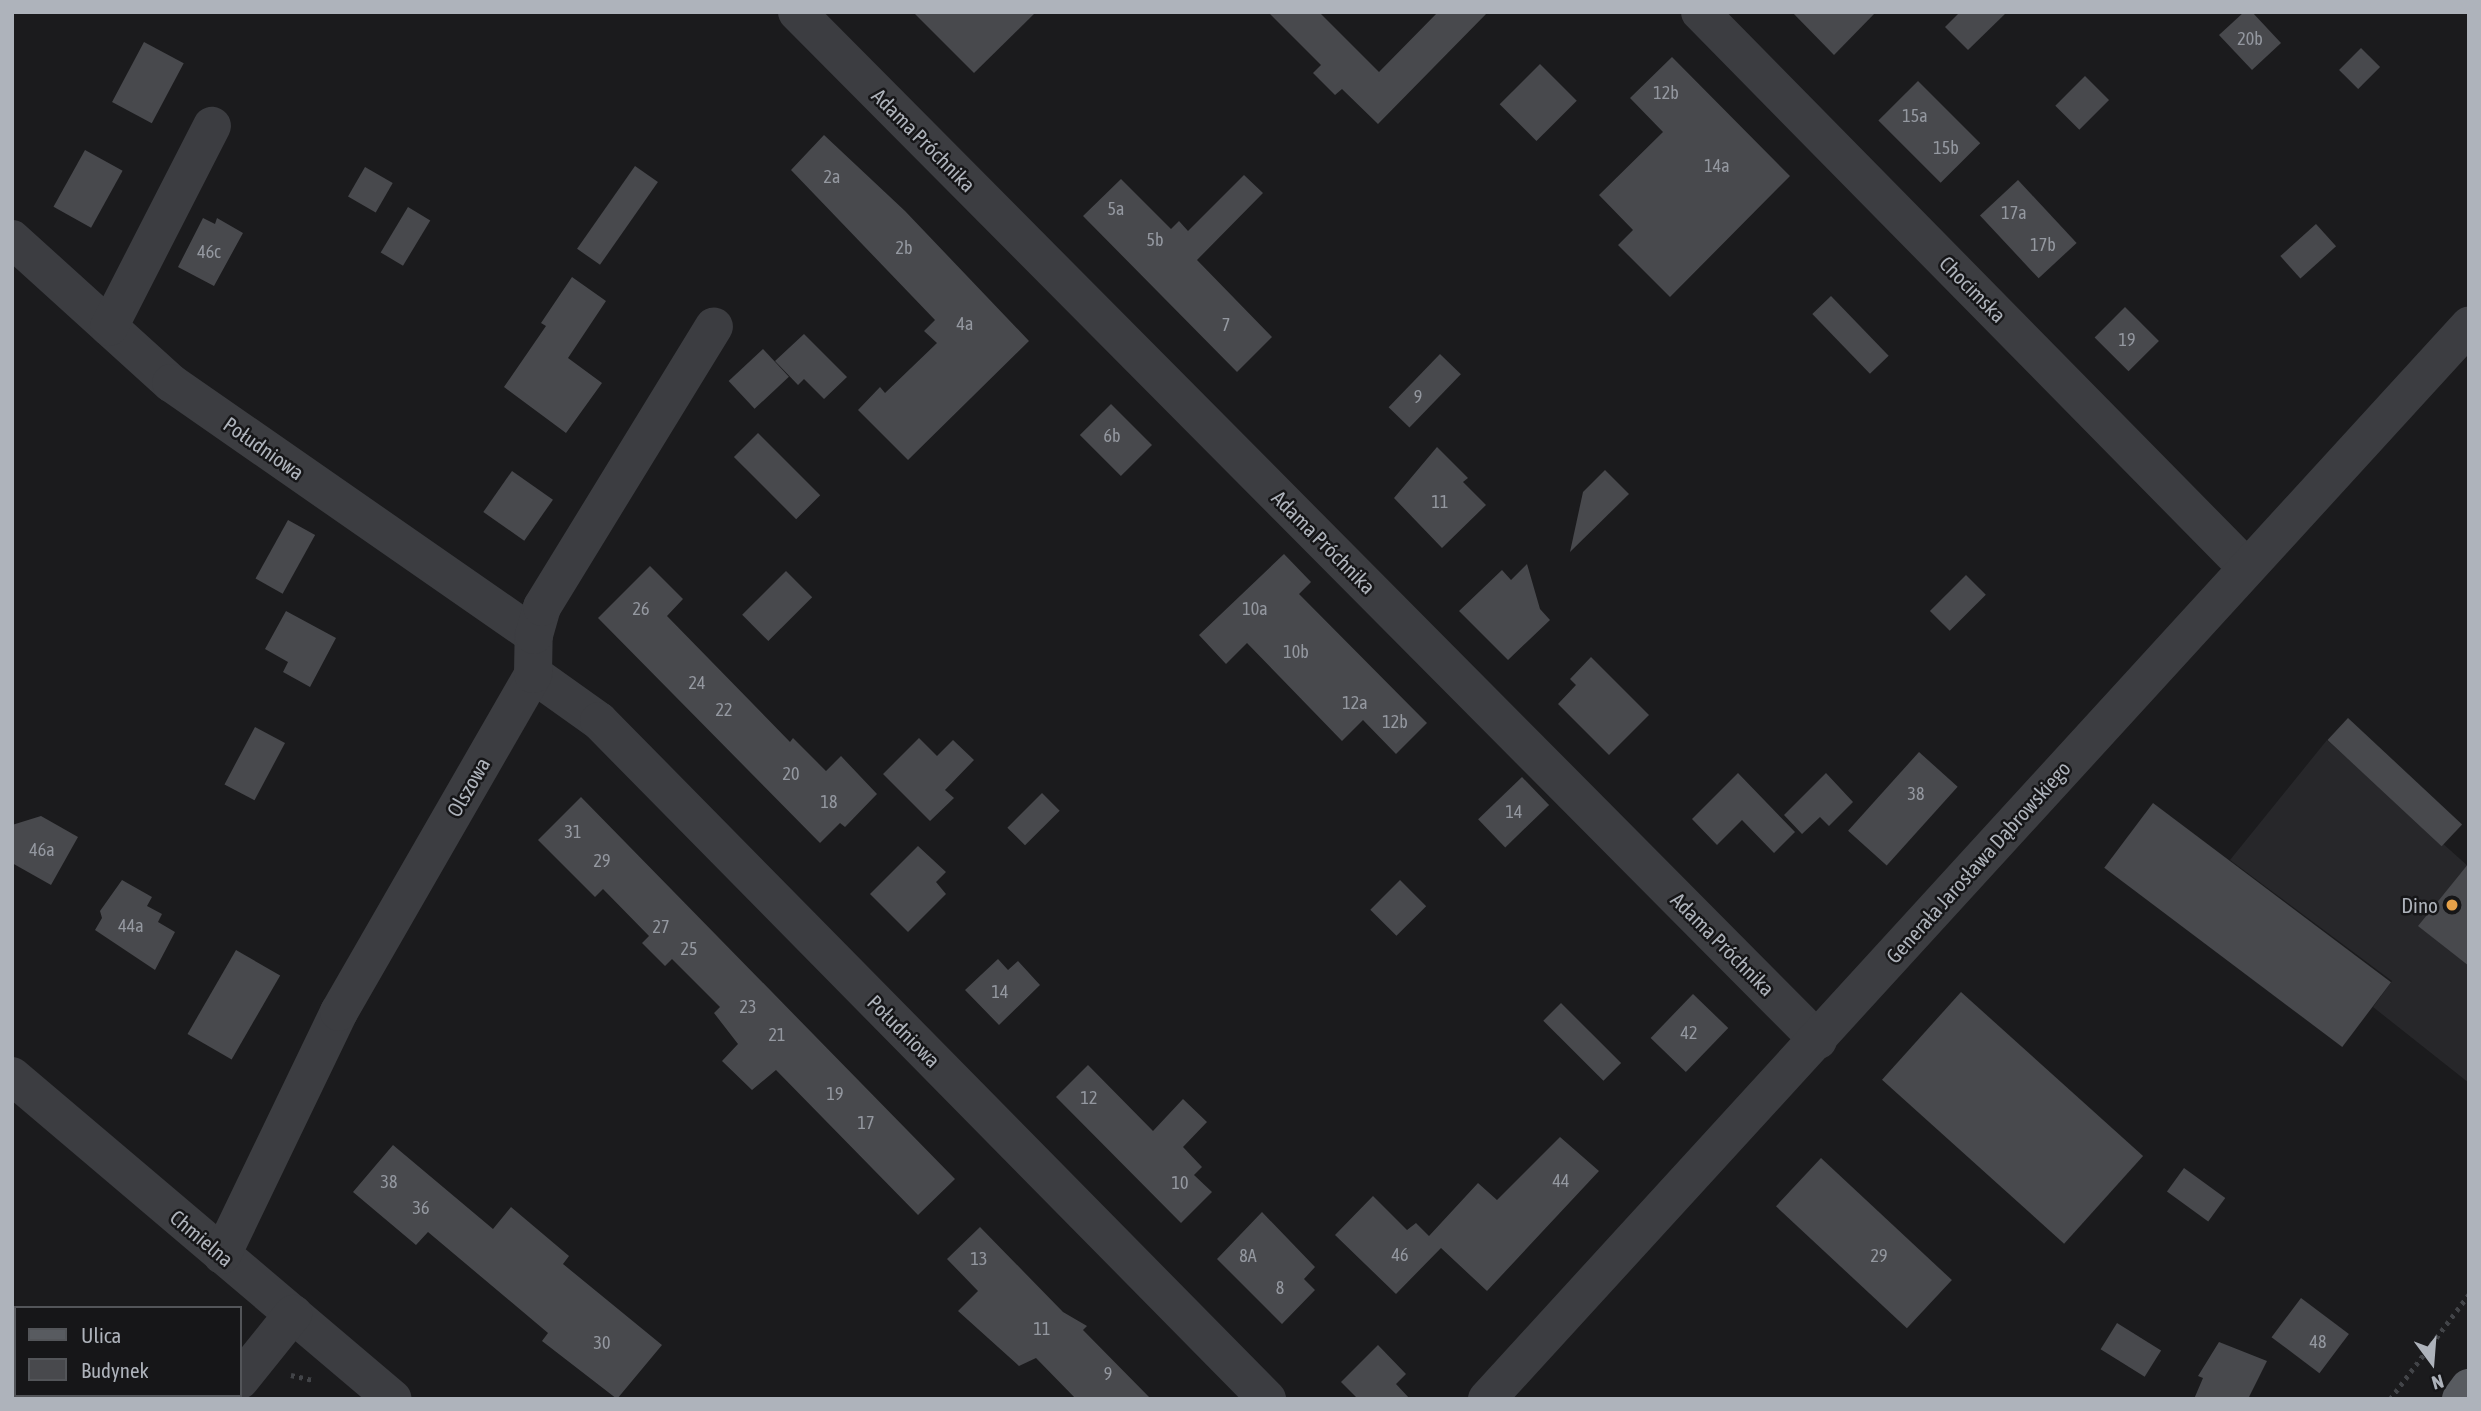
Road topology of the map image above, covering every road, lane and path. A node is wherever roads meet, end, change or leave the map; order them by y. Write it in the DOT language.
graph roads {
  1 [pos="797,12"];
  2 [pos="1700,12"];
  3 [pos="212,126"];
  4 [pos="12,239"];
  5 [pos="714,326"];
  6 [pos="2469,326"];
  7 [pos="109,327"];
  8 [pos="2245,566"];
  9 [pos="534,635"];
  10 [pos="533,674"];
  11 [pos="1818,1040"];
  12 [pos="12,1076"];
  13 [pos="222,1255"];
  14 [pos="2469,1294"];
  15 [pos="293,1314"];
  16 [pos="242,1378"];
  17 [pos="2469,1388"];
  18 [pos="393,1399"];
  19 [pos="1267,1399"];
  20 [pos="1487,1399"];
  21 [pos="2390,1399"];
  22 [pos="2461,1399"];
  1 -- 11 [label="street, Adama Próchnika"];
  2 -- 8 [label="street, Chocimska"];
  3 -- 7 [label="street"];
  4 -- 7 [label="street, Południowa"];
  5 -- 9 [label="street, Olszowa"];
  6 -- 8 [label="street, Generała Jarosława Dąbrowskiego"];
  7 -- 9 [label="street, Południowa"];
  8 -- 11 [label="street, Generała Jarosława Dąbrowskiego"];
  9 -- 10 [label="street, Olszowa"];
  10 -- 13 [label="street, Olszowa"];
  10 -- 19 [label="street, Południowa"];
  11 -- 20 [label="street, Generała Jarosława Dąbrowskiego"];
  12 -- 13 [label="street, Chmielna"];
  13 -- 15 [label="street, Chmielna"];
  14 -- 21 [label="path"];
  15 -- 16 [label="street"];
  15 -- 18 [label="street, Chmielna"];
  17 -- 22 [label="main road"];
}
